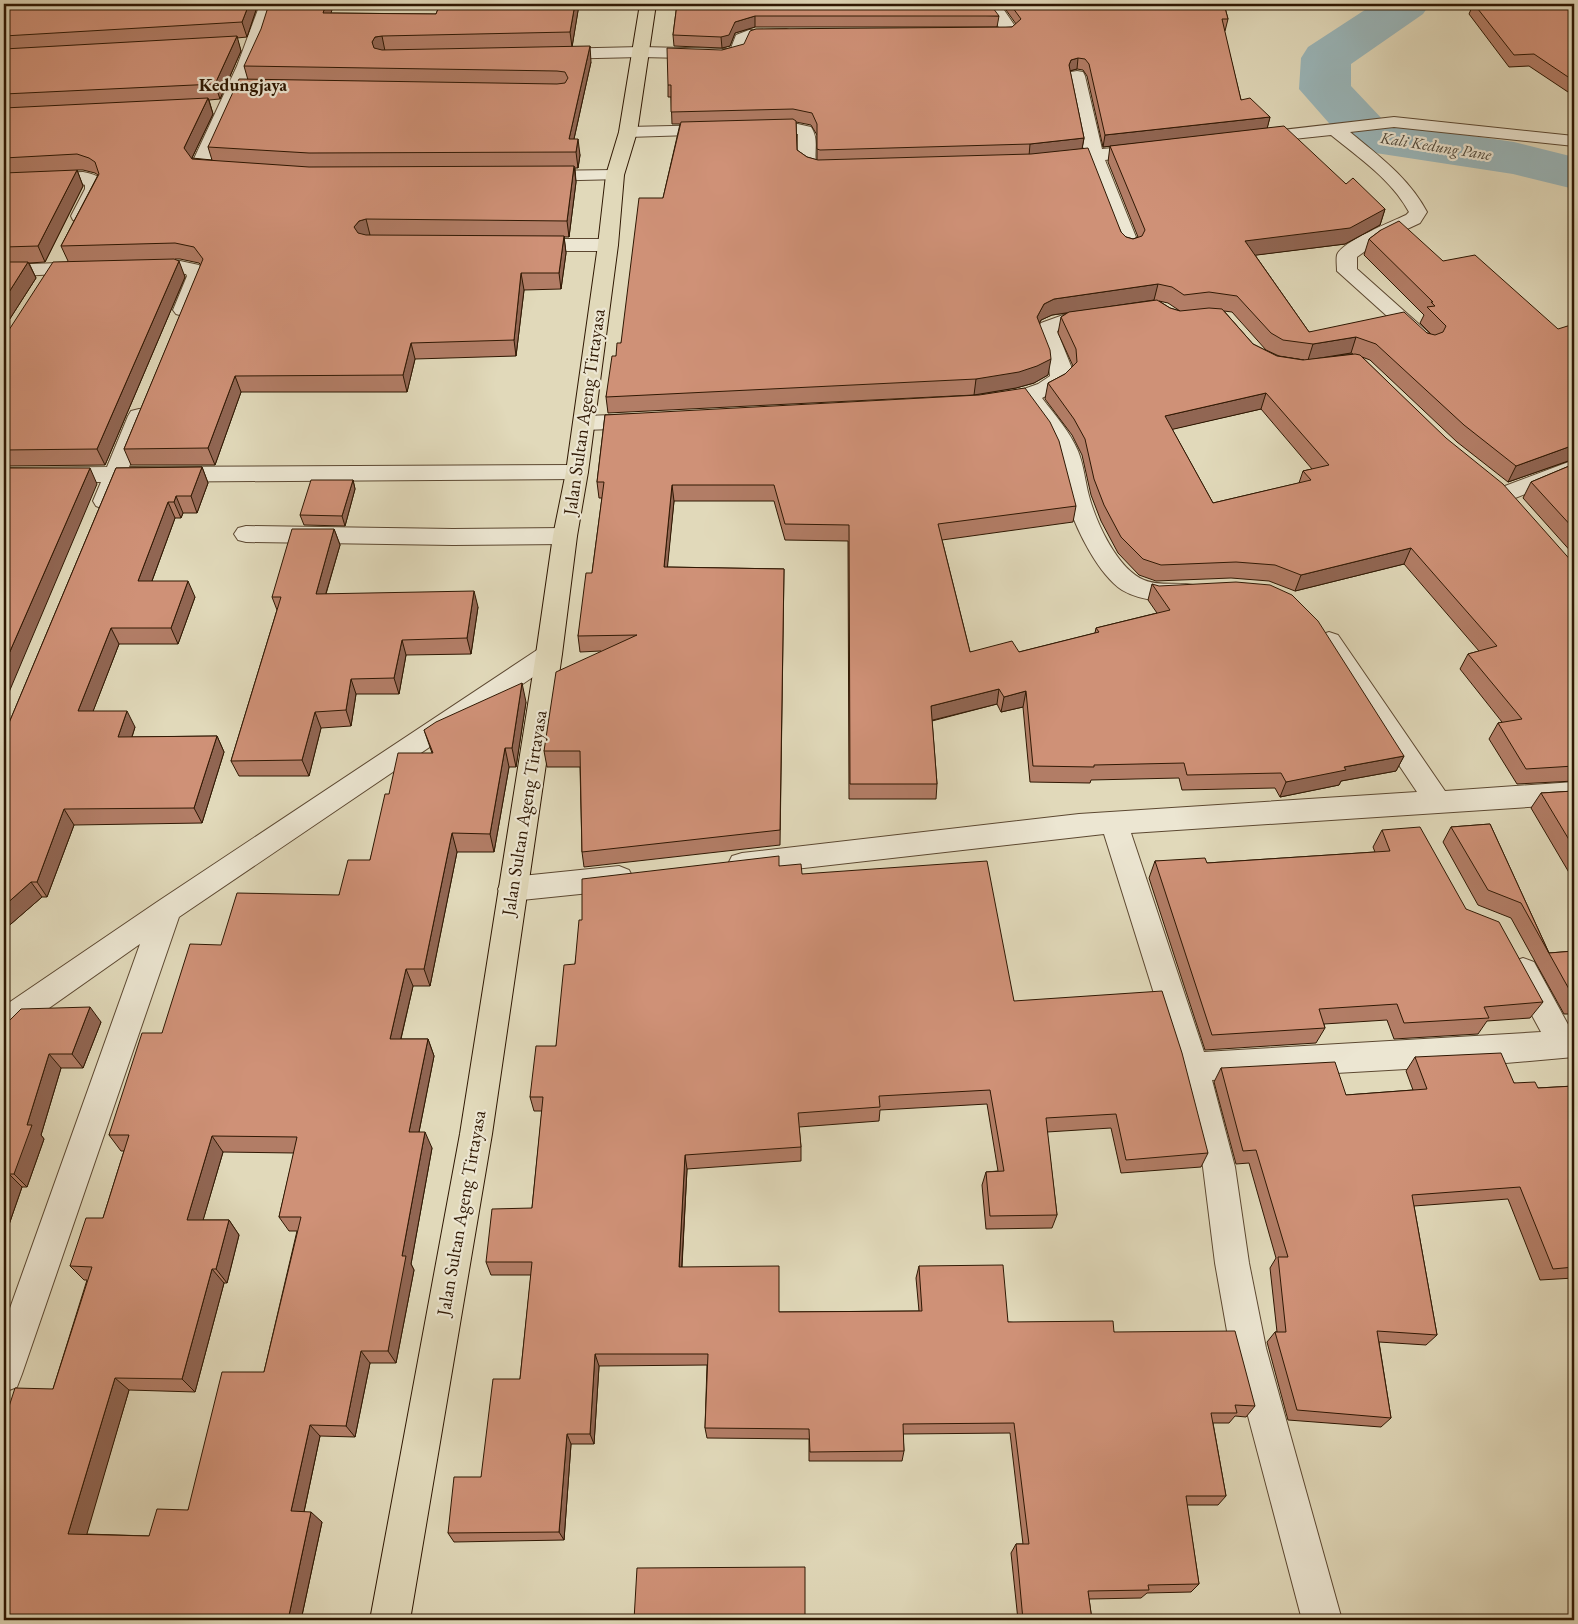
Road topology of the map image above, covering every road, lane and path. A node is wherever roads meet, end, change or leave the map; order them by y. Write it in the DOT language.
graph roads {
  1 [pos="268,4"];
  2 [pos="648,4"];
  3 [pos="998,4"];
  4 [pos="804,34"];
  5 [pos="960,34"];
  6 [pos="255,43"];
  7 [pos="236,44"];
  8 [pos="640,52"];
  9 [pos="538,54"];
  10 [pos="1077,76"];
  11 [pos="237,88"];
  12 [pos="256,88"];
  13 [pos="228,106"];
  14 [pos="209,107"];
  15 [pos="1338,129"];
  16 [pos="628,132"];
  17 [pos="1239,140"];
  18 [pos="1574,141"];
  19 [pos="1162,148"];
  20 [pos="1094,156"];
  21 [pos="1039,162"];
  22 [pos="847,168"];
  23 [pos="245,173"];
  24 [pos="615,175"];
  25 [pos="518,176"];
  26 [pos="4,181"];
  27 [pos="71,234"];
  28 [pos="513,245"];
  29 [pos="608,245"];
  30 [pos="1130,246"];
  31 [pos="62,251"];
  32 [pos="102,268"];
  33 [pos="121,268"];
  34 [pos="4,270"];
  35 [pos="48,276"];
  36 [pos="1115,313"];
  37 [pos="175,330"];
  38 [pos="1428,343"];
  39 [pos="1029,395"];
  40 [pos="145,402"];
  41 [pos="968,402"];
  42 [pos="661,421"];
  43 [pos="584,423"];
  44 [pos="1574,467"];
  45 [pos="577,472"];
  46 [pos="4,475"];
  47 [pos="115,475"];
  48 [pos="1505,495"];
  49 [pos="96,520"];
  50 [pos="246,534"];
  51 [pos="565,536"];
  52 [pos="1213,589"];
  53 [pos="1315,623"];
  54 [pos="549,654"];
  55 [pos="1574,793"];
  56 [pos="1439,803"];
  57 [pos="1405,805"];
  58 [pos="1114,823"];
  59 [pos="1419,830"];
  60 [pos="718,867"];
  61 [pos="640,876"];
  62 [pos="512,889"];
  63 [pos="168,910"];
  64 [pos="1513,952"];
  65 [pos="4,1023"];
  66 [pos="1568,1043"];
  67 [pos="1193,1067"];
  68 [pos="4,1374"];
  69 [pos="390,1620"];
  70 [pos="1322,1620"];
  1 -- 6 [label="street"];
  2 -- 8 [label="main road, Jalan Sultan Ageng Tirtayasa"];
  3 -- 5 [label="street"];
  4 -- 8 [label="street"];
  6 -- 7 [label="street"];
  6 -- 11 [label="street"];
  8 -- 9 [label="street"];
  8 -- 16 [label="main road, Jalan Sultan Ageng Tirtayasa"];
  10 -- 20 [label="street"];
  11 -- 12 [label="street"];
  11 -- 13 [label="street"];
  13 -- 14 [label="street"];
  13 -- 23 [label="street"];
  15 -- 17 [label="street"];
  15 -- 18 [label="street"];
  15 -- 38 [label="street"];
  16 -- 22 [label="street"];
  16 -- 24 [label="main road, Jalan Sultan Ageng Tirtayasa"];
  19 -- 20 [label="street"];
  20 -- 21 [label="street"];
  20 -- 30 [label="street"];
  24 -- 25 [label="street"];
  24 -- 29 [label="main road, Jalan Sultan Ageng Tirtayasa"];
  26 -- 27 [label="street"];
  28 -- 29 [label="street"];
  29 -- 43 [label="main road, Jalan Sultan Ageng Tirtayasa"];
  31 -- 35 [label="street"];
  32 -- 35 [label="street"];
  33 -- 37 [label="street"];
  34 -- 35 [label="street"];
  36 -- 39 [label="street"];
  39 -- 41 [label="street"];
  39 -- 52 [label="street"];
  40 -- 47 [label="street"];
  42 -- 43 [label="street"];
  43 -- 45 [label="main road, Jalan Sultan Ageng Tirtayasa"];
  44 -- 48 [label="street"];
  45 -- 47 [label="street"];
  45 -- 51 [label="main road, Jalan Sultan Ageng Tirtayasa"];
  46 -- 47 [label="street"];
  47 -- 49 [label="street"];
  50 -- 51 [label="street"];
  51 -- 54 [label="main road, Jalan Sultan Ageng Tirtayasa"];
  53 -- 56 [label="street"];
  54 -- 62 [label="main road, Jalan Sultan Ageng Tirtayasa"];
  54 -- 63 [label="street"];
  55 -- 56 [label="street"];
  56 -- 57 [label="street"];
  57 -- 58 [label="street"];
  57 -- 59 [label="street"];
  58 -- 60 [label="street"];
  58 -- 67 [label="street"];
  61 -- 62 [label="street"];
  62 -- 69 [label="main road, Jalan Sultan Ageng Tirtayasa"];
  63 -- 65 [label="street"];
  63 -- 68 [label="street"];
  64 -- 66 [label="street"];
  66 -- 67 [label="street"];
  67 -- 70 [label="street"];
}
